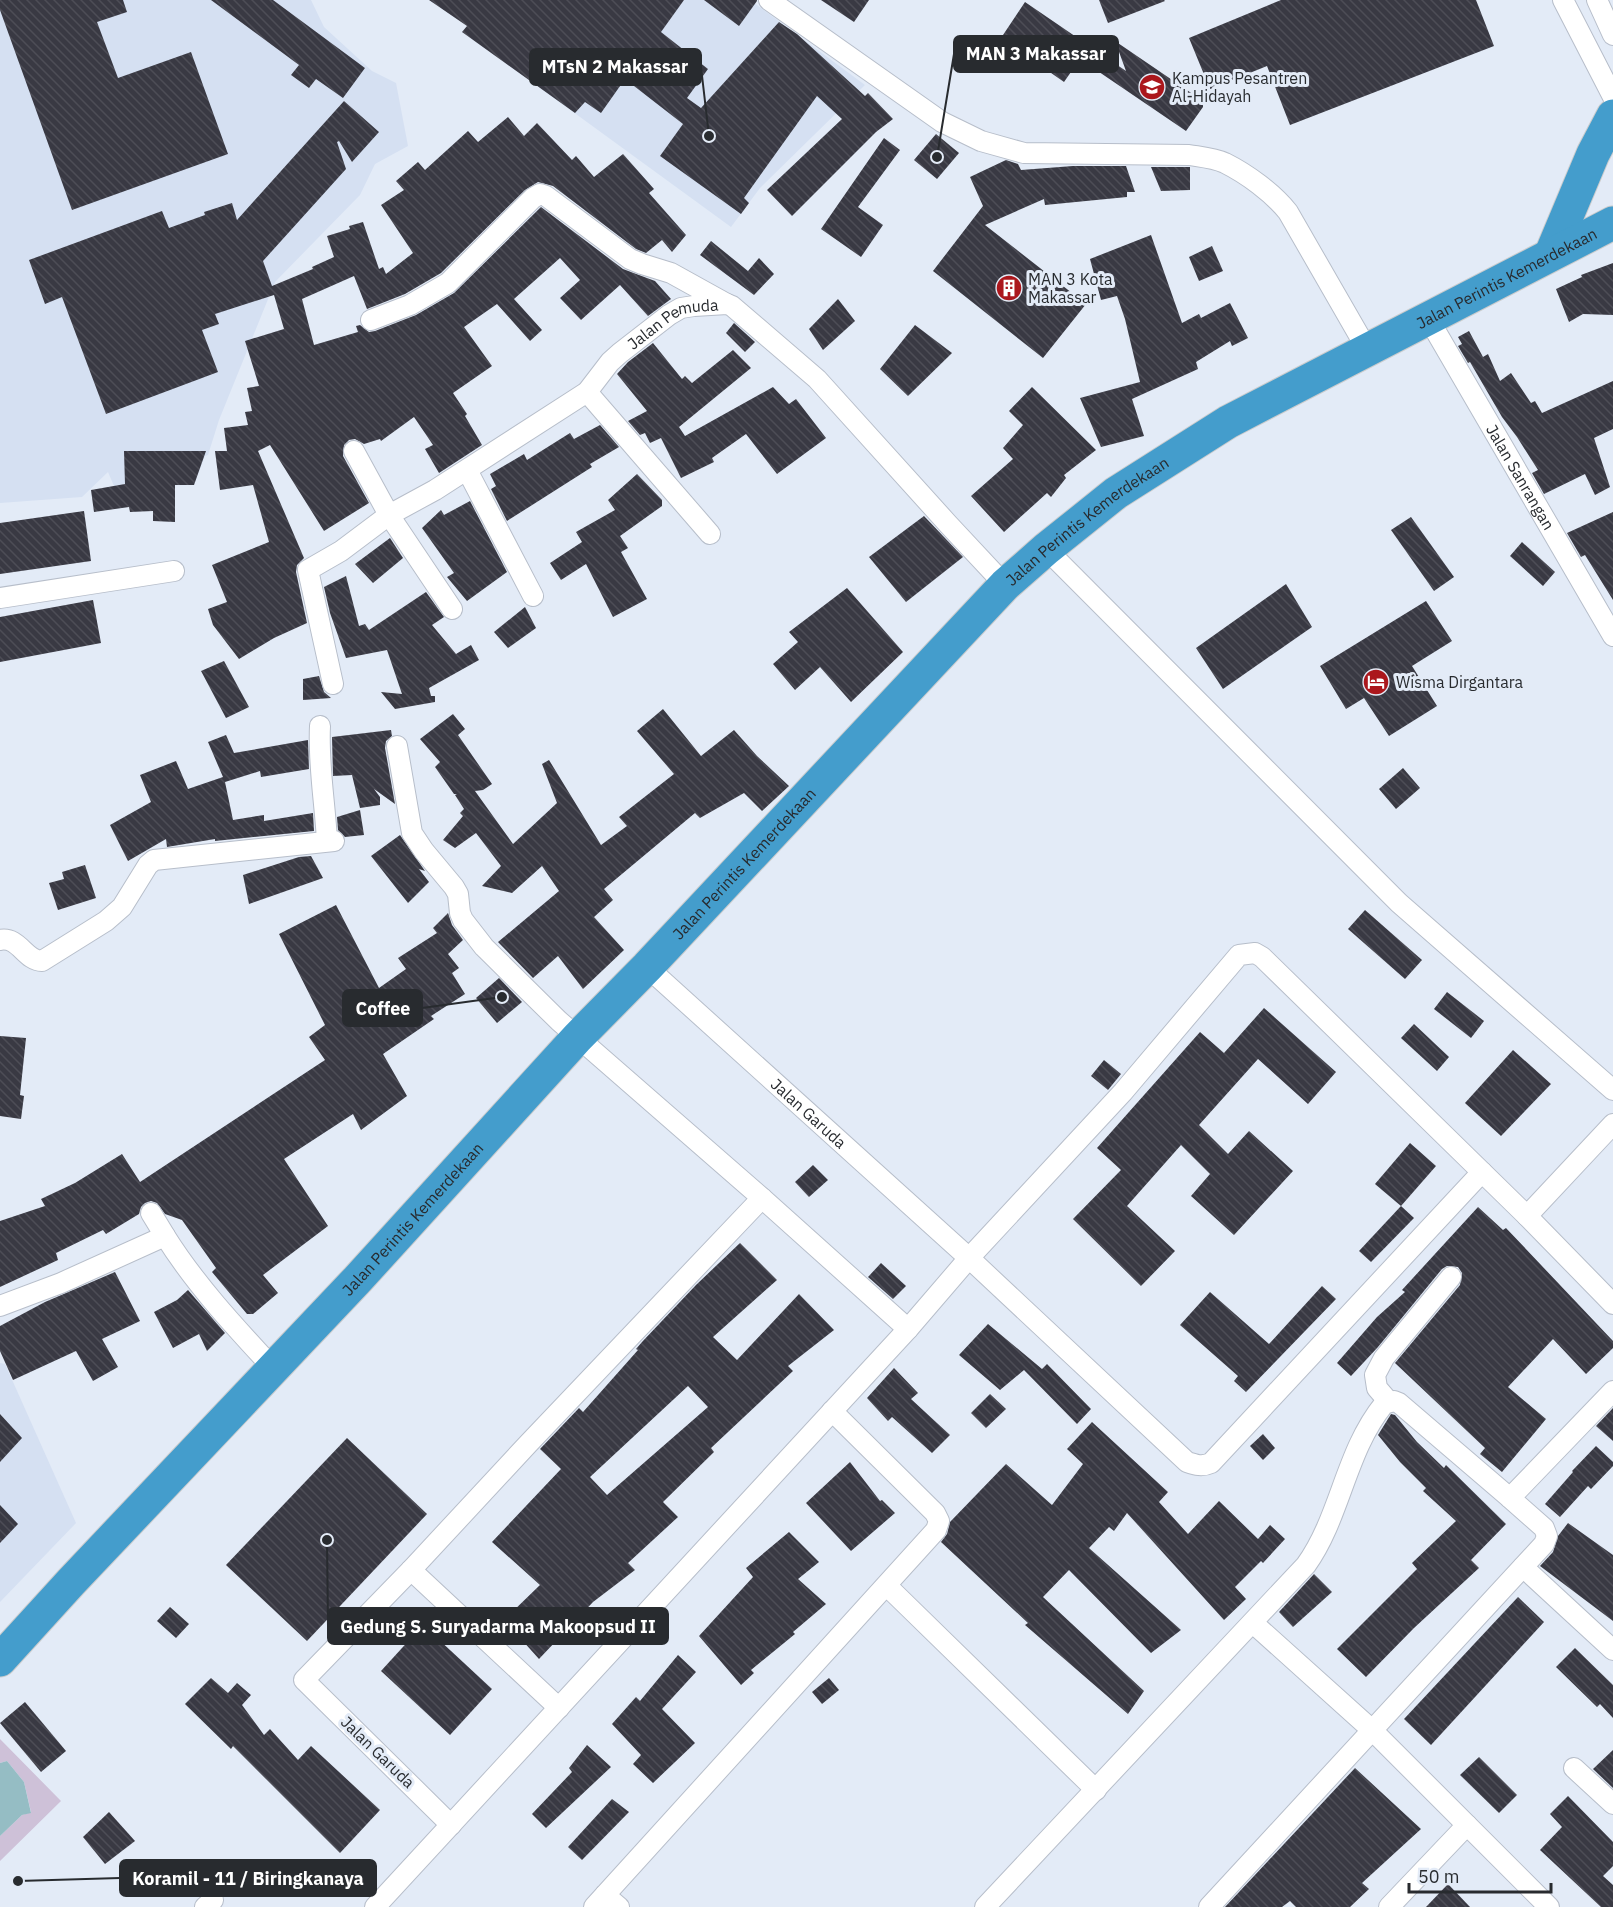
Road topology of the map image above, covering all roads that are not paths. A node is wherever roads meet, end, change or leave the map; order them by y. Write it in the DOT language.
graph roads {
  1 [pos="769,0"];
  2 [pos="1563,0"];
  3 [pos="1597,0"];
  4 [pos="1613,35"];
  5 [pos="1613,97"];
  6 [pos="1613,116"];
  7 [pos="1613,223"];
  8 [pos="1551,255"];
  9 [pos="727,304"];
  10 [pos="1428,318"];
  11 [pos="370,320"];
  12 [pos="1368,351"];
  13 [pos="587,392"];
  14 [pos="354,451"];
  15 [pos="467,471"];
  16 [pos="388,515"];
  17 [pos="710,534"];
  18 [pos="1050,545"];
  19 [pos="174,571"];
  20 [pos="1005,585"];
  21 [pos="533,596"];
  22 [pos="0,598"];
  23 [pos="452,609"];
  24 [pos="1613,636"];
  25 [pos="333,684"];
  26 [pos="320,726"];
  27 [pos="397,746"];
  28 [pos="0,940"];
  29 [pos="647,967"];
  30 [pos="577,1038"];
  31 [pos="1613,1074"];
  32 [pos="1613,1090"];
  33 [pos="1613,1124"];
  34 [pos="1482,1172"];
  35 [pos="762,1198"];
  36 [pos="151,1213"];
  37 [pos="1527,1216"];
  38 [pos="165,1236"];
  39 [pos="969,1258"];
  40 [pos="1451,1277"];
  41 [pos="1613,1304"];
  42 [pos="0,1306"];
  43 [pos="908,1329"];
  44 [pos="273,1368"];
  45 [pos="1613,1391"];
  46 [pos="1389,1402"];
  47 [pos="832,1411"];
  48 [pos="1510,1498"];
  49 [pos="1523,1567"];
  50 [pos="411,1570"];
  51 [pos="887,1586"];
  52 [pos="1253,1623"];
  53 [pos="1613,1650"];
  54 [pos="0,1660"];
  55 [pos="559,1708"];
  56 [pos="1372,1730"];
  57 [pos="1574,1768"];
  58 [pos="1096,1790"];
  59 [pos="1613,1804"];
  60 [pos="451,1825"];
  61 [pos="1467,1825"];
  62 [pos="606,1903"];
  63 [pos="375,1907"];
  64 [pos="985,1907"];
  65 [pos="1209,1907"];
  66 [pos="1389,1907"];
  67 [pos="1549,1907"];
  1 -- 12 [label="street"];
  2 -- 5 [label="street"];
  3 -- 4 [label="street"];
  6 -- 8 [label="highway"];
  7 -- 8 [label="highway, Jalan Perintis Kemerdekaan"];
  8 -- 10 [label="highway, Jalan Perintis Kemerdekaan"];
  9 -- 11 [label="street"];
  9 -- 13 [label="street, Jalan Pemuda"];
  9 -- 20 [label="street, Jalan Pemuda"];
  10 -- 12 [label="highway, Jalan Perintis Kemerdekaan"];
  10 -- 24 [label="street, Jalan Sanrangan"];
  12 -- 18 [label="highway, Jalan Perintis Kemerdekaan"];
  13 -- 15 [label="street, Jalan Pemuda"];
  13 -- 17 [label="street"];
  14 -- 16 [label="street"];
  15 -- 16 [label="street, Jalan Pemuda"];
  15 -- 21 [label="street"];
  16 -- 23 [label="street"];
  16 -- 25 [label="street, Jalan Pemuda"];
  18 -- 20 [label="highway, Jalan Perintis Kemerdekaan"];
  18 -- 31 [label="street"];
  18 -- 32 [label="street"];
  19 -- 22 [label="street"];
  20 -- 29 [label="highway, Jalan Perintis Kemerdekaan"];
  26 -- 28 [label="street"];
  27 -- 30 [label="street"];
  29 -- 30 [label="highway, Jalan Perintis Kemerdekaan"];
  29 -- 39 [label="street, Jalan Garuda"];
  30 -- 35 [label="street"];
  30 -- 44 [label="highway, Jalan Perintis Kemerdekaan"];
  33 -- 37 [label="street"];
  34 -- 37 [label="street"];
  34 -- 39 [label="street, Jalan Garuda"];
  34 -- 39 [label="street"];
  35 -- 43 [label="street"];
  35 -- 50 [label="street"];
  36 -- 38 [label="street"];
  37 -- 41 [label="street"];
  38 -- 42 [label="street"];
  38 -- 44 [label="street"];
  39 -- 43 [label="street"];
  40 -- 46 [label="street"];
  43 -- 47 [label="street"];
  44 -- 54 [label="highway, Jalan Perintis Kemerdekaan"];
  45 -- 48 [label="street"];
  46 -- 48 [label="street"];
  46 -- 52 [label="street"];
  47 -- 51 [label="street"];
  47 -- 55 [label="street"];
  48 -- 49 [label="street"];
  49 -- 53 [label="street"];
  49 -- 56 [label="street"];
  50 -- 55 [label="street"];
  50 -- 60 [label="street, Jalan Garuda"];
  51 -- 58 [label="street"];
  51 -- 62 [label="street"];
  52 -- 56 [label="street"];
  52 -- 58 [label="street"];
  55 -- 60 [label="street"];
  56 -- 61 [label="street"];
  56 -- 65 [label="street"];
  57 -- 59 [label="street"];
  58 -- 64 [label="street"];
  60 -- 63 [label="street"];
  61 -- 66 [label="street"];
  61 -- 67 [label="street"];
}
